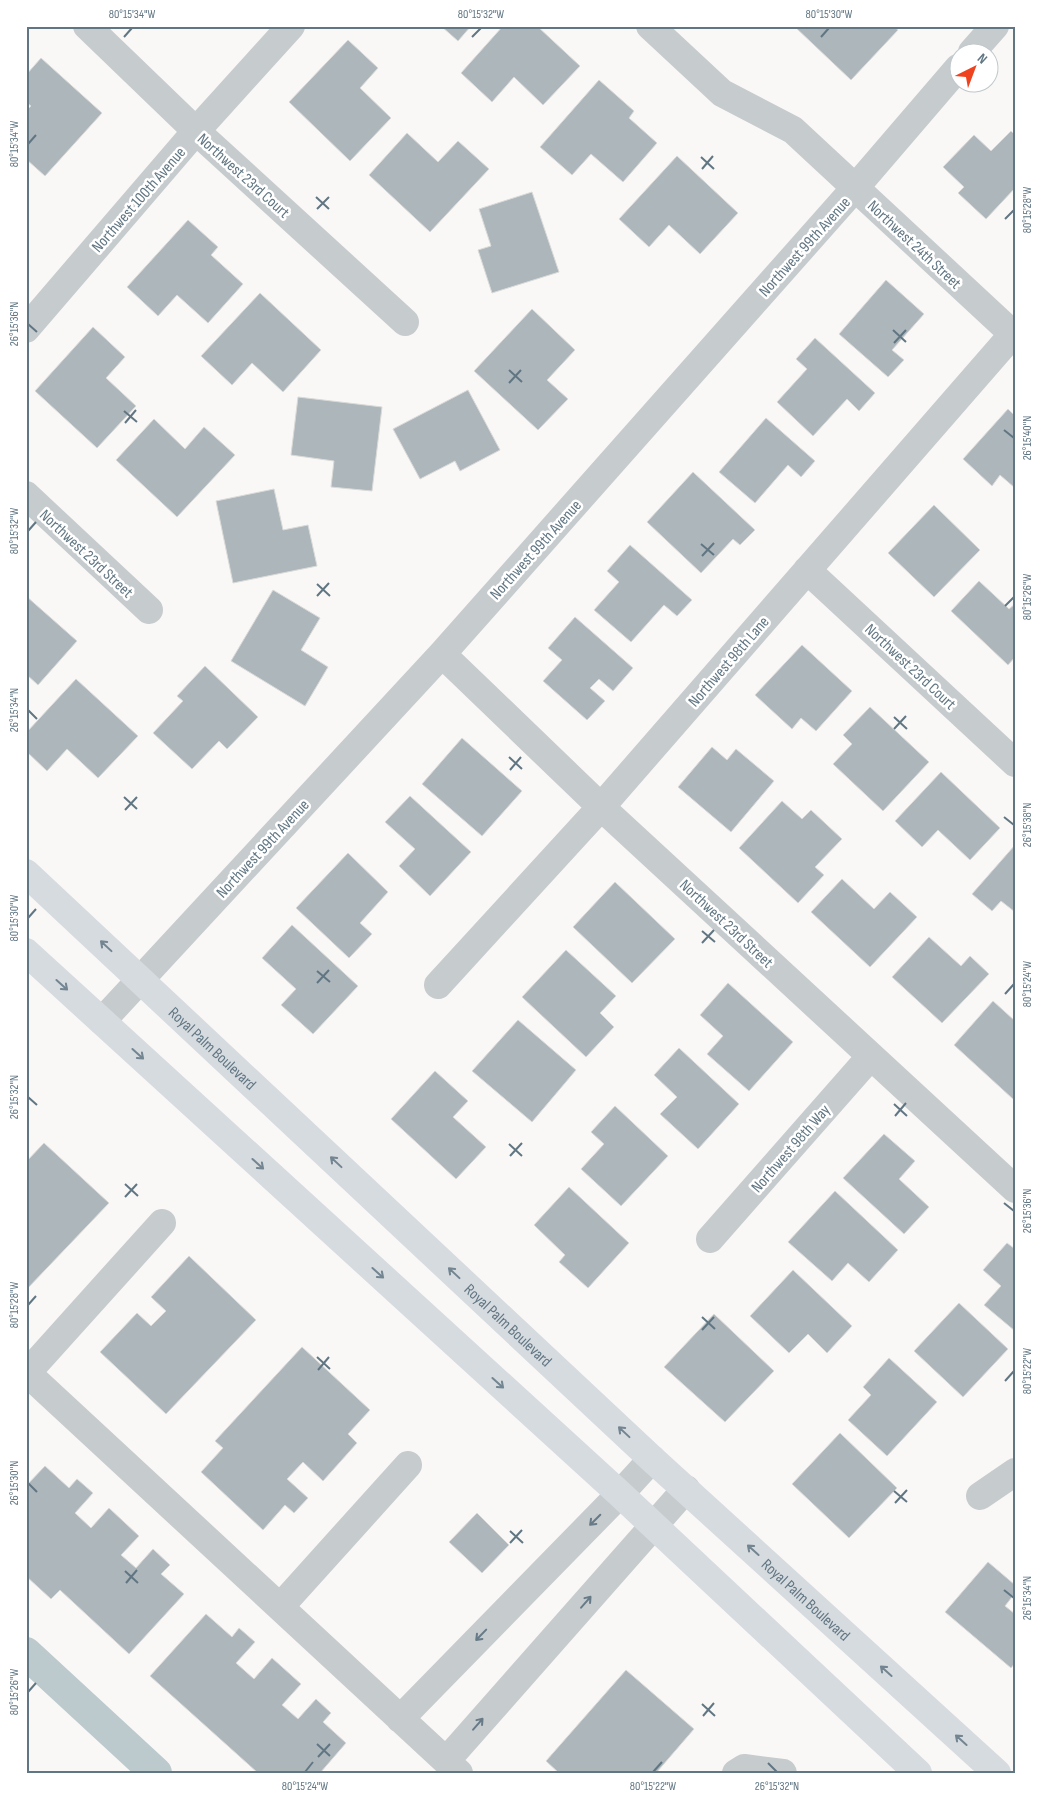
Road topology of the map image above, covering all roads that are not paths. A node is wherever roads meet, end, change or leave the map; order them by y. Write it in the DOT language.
graph roads {
  1 [pos="87,26"];
  2 [pos="290,26"];
  3 [pos="650,26"];
  4 [pos="995,26"];
  5 [pos="981,42"];
  6 [pos="948,80"];
  7 [pos="196,131"];
  8 [pos="855,188"];
  9 [pos="405,322"];
  10 [pos="26,328"];
  11 [pos="1014,335"];
  12 [pos="26,496"];
  13 [pos="807,570"];
  14 [pos="149,610"];
  15 [pos="442,654"];
  16 [pos="1015,763"];
  17 [pos="601,807"];
  18 [pos="26,872"];
  19 [pos="26,952"];
  20 [pos="141,979"];
  21 [pos="438,984"];
  22 [pos="102,1021"];
  23 [pos="871,1056"];
  24 [pos="1015,1189"];
  25 [pos="162,1223"];
  26 [pos="710,1239"];
  27 [pos="26,1373"];
  28 [pos="652,1459"];
  29 [pos="408,1465"];
  30 [pos="1015,1472"];
  31 [pos="686,1489"];
  32 [pos="620,1494"];
  33 [pos="980,1496"];
  34 [pos="654,1525"];
  35 [pos="280,1607"];
  36 [pos="400,1719"];
  37 [pos="452,1767"];
  38 [pos="736,1773"];
  39 [pos="783,1773"];
  40 [pos="918,1773"];
  41 [pos="997,1773"];
  1 -- 7 [label="street, Northwest 23rd Court"];
  2 -- 7 [label="street, Northwest 100th Avenue"];
  3 -- 8 [label="street, Northwest 24th Street"];
  4 -- 5 [label="street"];
  6 -- 8 [label="street, Northwest 99th Avenue"];
  7 -- 9 [label="street, Northwest 23rd Court"];
  7 -- 10 [label="street, Northwest 100th Avenue"];
  8 -- 11 [label="street, Northwest 24th Street"];
  8 -- 15 [label="street, Northwest 99th Avenue"];
  11 -- 13 [label="street, Northwest 98th Lane"];
  12 -- 14 [label="street, Northwest 23rd Street"];
  13 -- 16 [label="street, Northwest 23rd Court"];
  13 -- 17 [label="street, Northwest 98th Lane"];
  15 -- 17 [label="street, Northwest 23rd Street"];
  15 -- 20 [label="street, Northwest 99th Avenue"];
  17 -- 21 [label="street, Northwest 98th Lane"];
  17 -- 23 [label="street, Northwest 23rd Street"];
  20 -- 18 [label="main road, Royal Palm Boulevard, one-way"];
  19 -- 22 [label="main road, one-way"];
  20 -- 22 [label="street, Northwest 99th Avenue"];
  28 -- 20 [label="main road, Royal Palm Boulevard, one-way"];
  22 -- 32 [label="main road, one-way"];
  23 -- 24 [label="street, Northwest 23rd Street"];
  23 -- 26 [label="street, Northwest 98th Way"];
  25 -- 27 [label="street"];
  27 -- 35 [label="street"];
  28 -- 31 [label="main road, Royal Palm Boulevard"];
  28 -- 32 [label="street"];
  29 -- 35 [label="street"];
  30 -- 33 [label="street"];
  31 -- 34 [label="street"];
  41 -- 31 [label="main road, Royal Palm Boulevard, one-way"];
  32 -- 34 [label="main road"];
  32 -- 36 [label="street, one-way"];
  37 -- 34 [label="street, one-way"];
  34 -- 40 [label="main road"];
  35 -- 36 [label="street"];
  36 -- 37 [label="street"];
  38 -- 39 [label="street"];
}
